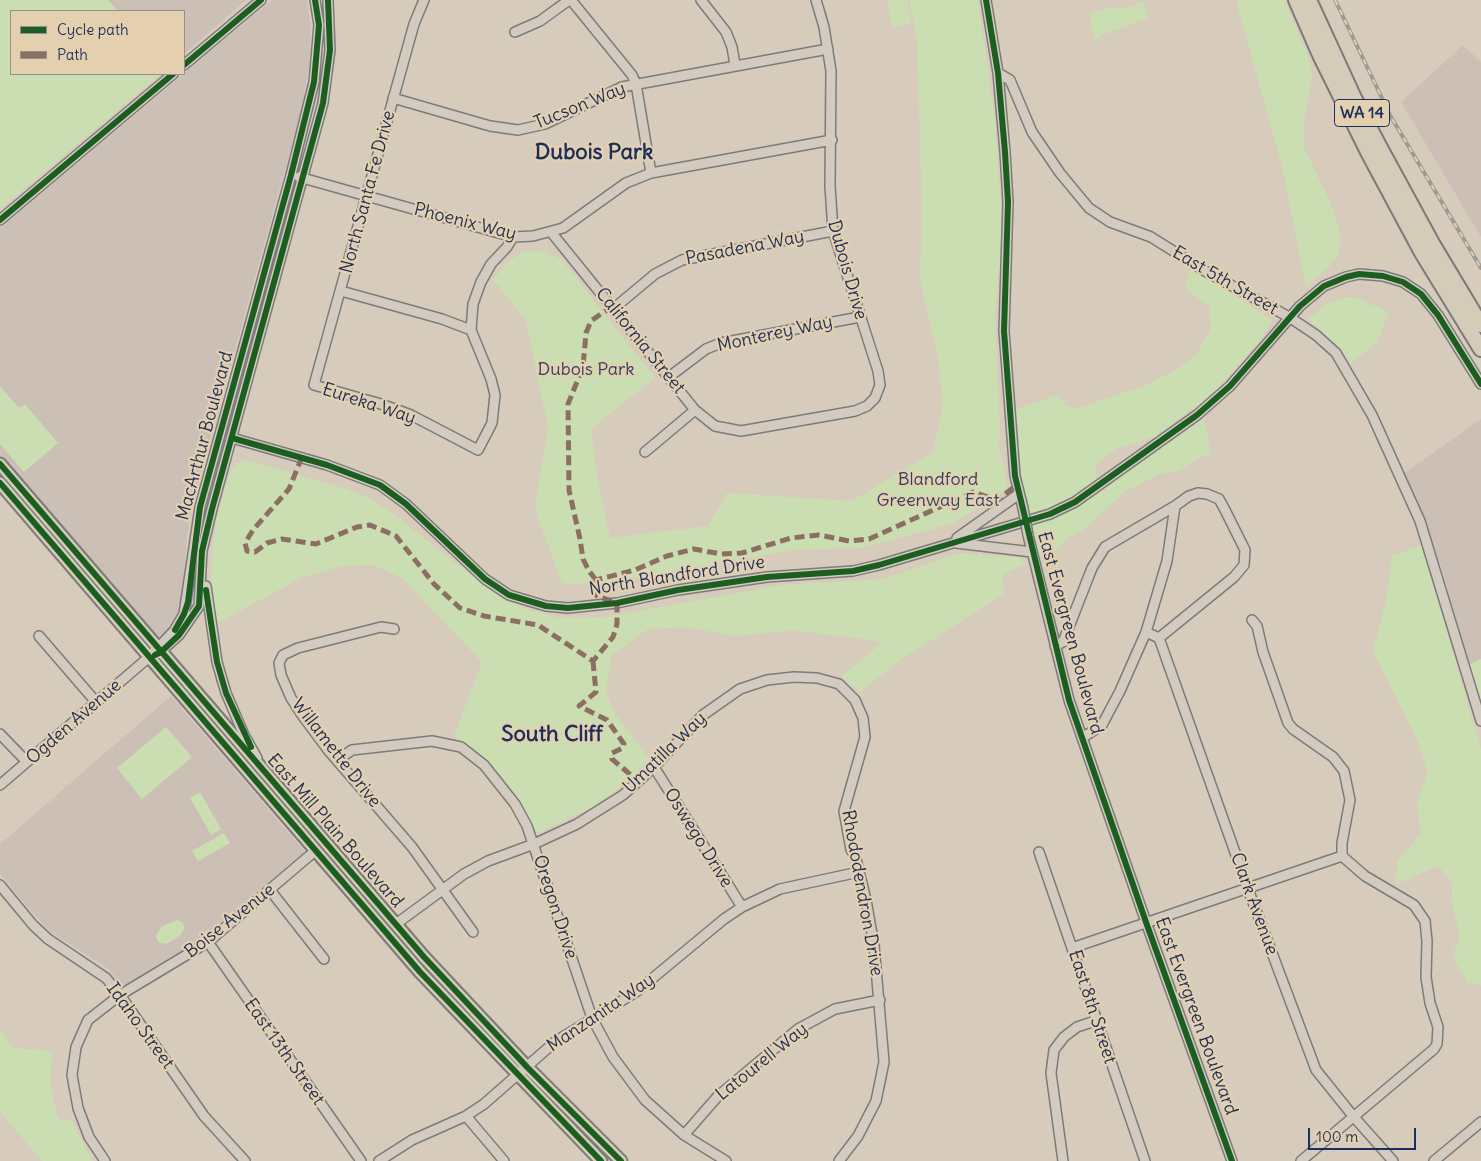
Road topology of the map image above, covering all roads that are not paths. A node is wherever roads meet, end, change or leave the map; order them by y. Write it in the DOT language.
graph roads {
  1 [pos="261,0"];
  2 [pos="316,0"];
  3 [pos="328,0"];
  4 [pos="424,0"];
  5 [pos="570,0"];
  6 [pos="701,0"];
  7 [pos="816,0"];
  8 [pos="986,0"];
  9 [pos="1296,0"];
  10 [pos="1309,0"];
  11 [pos="515,32"];
  12 [pos="828,48"];
  13 [pos="185,64"];
  14 [pos="735,65"];
  15 [pos="998,73"];
  16 [pos="172,75"];
  17 [pos="636,84"];
  18 [pos="393,98"];
  19 [pos="832,140"];
  20 [pos="651,173"];
  21 [pos="292,175"];
  22 [pos="303,178"];
  23 [pos="366,197"];
  24 [pos="0,220"];
  25 [pos="833,231"];
  26 [pos="551,232"];
  27 [pos="513,238"];
  28 [pos="341,291"];
  29 [pos="613,309"];
  30 [pos="860,317"];
  31 [pos="1289,317"];
  32 [pos="1481,325"];
  33 [pos="471,330"];
  34 [pos="1481,349"];
  35 [pos="669,377"];
  36 [pos="1481,384"];
  37 [pos="314,386"];
  38 [pos="695,410"];
  39 [pos="742,431"];
  40 [pos="232,438"];
  41 [pos="645,452"];
  42 [pos="0,464"];
  43 [pos="0,474"];
  44 [pos="0,484"];
  45 [pos="1019,494"];
  46 [pos="29,497"];
  47 [pos="1176,506"];
  48 [pos="950,542"];
  49 [pos="205,543"];
  50 [pos="1032,552"];
  51 [pos="1252,620"];
  52 [pos="394,629"];
  53 [pos="1146,632"];
  54 [pos="39,636"];
  55 [pos="1159,638"];
  56 [pos="1055,646"];
  57 [pos="159,650"];
  58 [pos="148,658"];
  59 [pos="839,684"];
  60 [pos="96,702"];
  61 [pos="1481,721"];
  62 [pos="0,734"];
  63 [pos="1082,738"];
  64 [pos="339,759"];
  65 [pos="27,762"];
  66 [pos="654,767"];
  67 [pos="270,780"];
  68 [pos="0,785"];
  69 [pos="534,844"];
  70 [pos="315,851"];
  71 [pos="1039,852"];
  72 [pos="1342,856"];
  73 [pos="858,872"];
  74 [pos="0,885"];
  75 [pos="442,888"];
  76 [pos="1248,889"];
  77 [pos="270,890"];
  78 [pos="742,907"];
  79 [pos="396,924"];
  80 [pos="1147,924"];
  81 [pos="473,932"];
  82 [pos="208,942"];
  83 [pos="1072,948"];
  84 [pos="324,959"];
  85 [pos="120,995"];
  86 [pos="880,1000"];
  87 [pos="592,1018"];
  88 [pos="1095,1021"];
  89 [pos="527,1067"];
  90 [pos="517,1075"];
  91 [pos="466,1116"];
  92 [pos="1353,1116"];
  93 [pos="1481,1122"];
  94 [pos="684,1135"];
  95 [pos="105,1161"];
  96 [pos="245,1161"];
  97 [pos="361,1161"];
  98 [pos="378,1161"];
  99 [pos="504,1161"];
  100 [pos="601,1161"];
  101 [pos="621,1161"];
  102 [pos="726,1161"];
  103 [pos="839,1161"];
  104 [pos="1063,1161"];
  105 [pos="1144,1161"];
  106 [pos="1232,1161"];
  107 [pos="1301,1161"];
  108 [pos="1393,1161"];
  109 [pos="1434,1161"];
  1 -- 13 [label="street"];
  2 -- 21 [label="street, MacArthur Boulevard"];
  3 -- 22 [label="street, MacArthur Boulevard"];
  4 -- 18 [label="street, North Santa Fe Drive"];
  5 -- 11 [label="street"];
  5 -- 17 [label="street"];
  6 -- 14 [label="street"];
  7 -- 12 [label="street, Dubois Drive"];
  8 -- 15 [label="street, East Evergreen Boulevard"];
  9 -- 34 [label="highway, WA 14"];
  10 -- 32 [label="highway, WA 14"];
  12 -- 14 [label="street, Tucson Way"];
  12 -- 19 [label="street, Dubois Drive"];
  14 -- 17 [label="street, Tucson Way"];
  15 -- 31 [label="street, East 5th Street"];
  15 -- 45 [label="street, East Evergreen Boulevard"];
  16 -- 24 [label="street"];
  17 -- 18 [label="street, Tucson Way"];
  17 -- 20 [label="street"];
  18 -- 23 [label="street, North Santa Fe Drive"];
  19 -- 20 [label="street, Phoenix Way"];
  19 -- 25 [label="street, Dubois Drive"];
  20 -- 26 [label="street, Phoenix Way"];
  21 -- 22 [label="street, Phoenix Way"];
  21 -- 57 [label="street, MacArthur Boulevard"];
  22 -- 23 [label="street, Phoenix Way"];
  22 -- 40 [label="street, MacArthur Boulevard"];
  23 -- 27 [label="street, Phoenix Way"];
  23 -- 28 [label="street, North Santa Fe Drive"];
  25 -- 29 [label="street, Pasadena Way"];
  25 -- 30 [label="street, Dubois Drive"];
  26 -- 27 [label="street, Phoenix Way"];
  26 -- 29 [label="street, California Street"];
  27 -- 33 [label="street"];
  28 -- 33 [label="street"];
  28 -- 37 [label="street, North Santa Fe Drive"];
  29 -- 35 [label="street, California Street"];
  30 -- 35 [label="street, Monterey Way"];
  30 -- 39 [label="street, Dubois Drive"];
  31 -- 36 [label="street, North Blandford Drive"];
  31 -- 48 [label="street, North Blandford Drive"];
  31 -- 61 [label="street, East 5th Street"];
  33 -- 37 [label="street, Eureka Way"];
  35 -- 38 [label="street, California Street"];
  38 -- 39 [label="street, California Street"];
  38 -- 41 [label="street"];
  40 -- 48 [label="street, North Blandford Drive"];
  40 -- 49 [label="street, MacArthur Boulevard"];
  42 -- 46 [label="main road, East Mill Plain Boulevard"];
  43 -- 46 [label="main road"];
  44 -- 58 [label="main road, East Mill Plain Boulevard"];
  45 -- 48 [label="street"];
  45 -- 50 [label="street, East Evergreen Boulevard, bridge"];
  46 -- 57 [label="main road, East Mill Plain Boulevard"];
  47 -- 53 [label="street"];
  47 -- 55 [label="street"];
  47 -- 56 [label="street"];
  48 -- 50 [label="street"];
  49 -- 57 [label="street, MacArthur Boulevard"];
  49 -- 67 [label="street"];
  50 -- 56 [label="street, East Evergreen Boulevard"];
  51 -- 72 [label="street"];
  52 -- 64 [label="street, Willamette Drive"];
  53 -- 55 [label="street"];
  53 -- 63 [label="street"];
  54 -- 60 [label="street"];
  55 -- 76 [label="street, Clark Avenue"];
  56 -- 63 [label="street, East Evergreen Boulevard"];
  57 -- 58 [label="street, MacArthur Boulevard"];
  57 -- 67 [label="main road, East Mill Plain Boulevard"];
  58 -- 60 [label="street, Ogden Avenue"];
  58 -- 70 [label="main road, East Mill Plain Boulevard"];
  59 -- 66 [label="street, Umatilla Way"];
  59 -- 73 [label="street, Rhododendron Drive"];
  60 -- 65 [label="street, Ogden Avenue"];
  62 -- 65 [label="street"];
  63 -- 80 [label="street, East Evergreen Boulevard"];
  64 -- 69 [label="street, Oregon Drive"];
  64 -- 75 [label="street, Willamette Drive"];
  65 -- 68 [label="street, Ogden Avenue"];
  66 -- 69 [label="street, Umatilla Way"];
  66 -- 78 [label="street, Oswego Drive"];
  67 -- 79 [label="main road, East Mill Plain Boulevard"];
  69 -- 75 [label="street, Umatilla Way"];
  69 -- 87 [label="street, Oregon Drive"];
  70 -- 77 [label="street, Boise Avenue"];
  70 -- 90 [label="main road, East Mill Plain Boulevard"];
  71 -- 83 [label="street, East 8th Street"];
  72 -- 76 [label="street"];
  72 -- 92 [label="street"];
  73 -- 78 [label="street, Manzanita Way"];
  73 -- 86 [label="street, Rhododendron Drive"];
  74 -- 85 [label="street, Idaho Street"];
  75 -- 79 [label="street, Umatilla Way"];
  75 -- 81 [label="street, Willamette Drive"];
  76 -- 80 [label="street"];
  76 -- 92 [label="street, Clark Avenue"];
  77 -- 82 [label="street, Boise Avenue"];
  77 -- 84 [label="street"];
  78 -- 87 [label="street, Manzanita Way"];
  79 -- 89 [label="main road, East Mill Plain Boulevard"];
  80 -- 83 [label="street"];
  80 -- 106 [label="street, East Evergreen Boulevard"];
  82 -- 85 [label="street, Boise Avenue"];
  82 -- 97 [label="street, East 13th Street"];
  83 -- 88 [label="street, East 8th Street"];
  85 -- 95 [label="street, Boise Avenue"];
  85 -- 96 [label="street, Idaho Street"];
  86 -- 94 [label="street, Latourell Way"];
  86 -- 103 [label="street, Rhododendron Drive"];
  87 -- 89 [label="street, Manzanita Way"];
  87 -- 94 [label="street, Oregon Drive"];
  88 -- 104 [label="street"];
  88 -- 105 [label="street, East 8th Street"];
  89 -- 90 [label="street, Manzanita Way"];
  89 -- 101 [label="main road, East Mill Plain Boulevard"];
  90 -- 91 [label="street, Manzanita Way"];
  90 -- 100 [label="main road, East Mill Plain Boulevard"];
  91 -- 98 [label="street, Manzanita Way"];
  91 -- 99 [label="street"];
  92 -- 107 [label="street"];
  92 -- 108 [label="street, Clark Avenue"];
  93 -- 109 [label="street"];
  94 -- 102 [label="street, Oregon Drive"];
}
